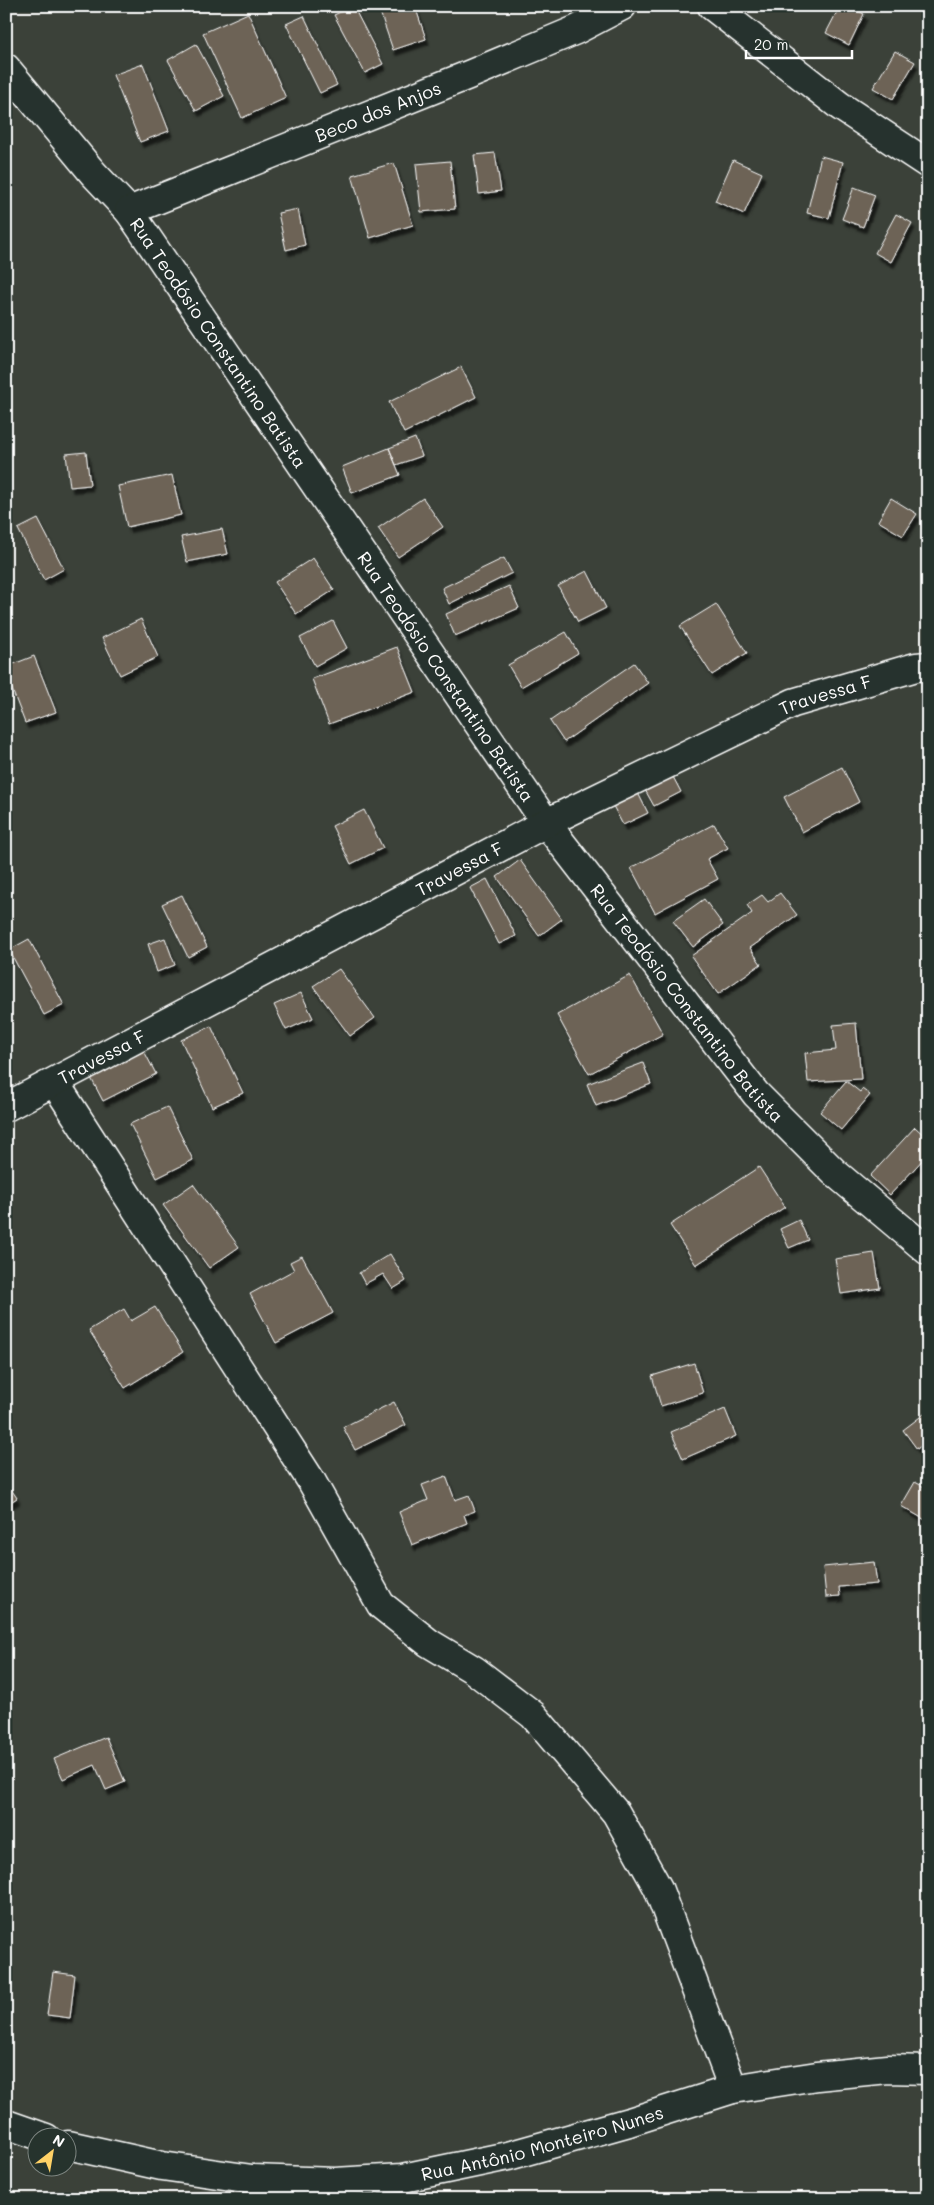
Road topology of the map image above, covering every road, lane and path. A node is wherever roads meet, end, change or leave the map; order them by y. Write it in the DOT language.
graph roads {
  1 [pos="622,6"];
  2 [pos="712,6"];
  3 [pos="6,68"];
  4 [pos="928,164"];
  5 [pos="129,211"];
  6 [pos="928,666"];
  7 [pos="546,823"];
  8 [pos="54,1083"];
  9 [pos="6,1107"];
  10 [pos="928,1252"];
  11 [pos="928,2070"];
  12 [pos="733,2089"];
  13 [pos="6,2124"];
  14 [pos="28,2132"];
  15 [pos="78,2147"];
  1 -- 5 [label="street, Beco dos Anjos"];
  2 -- 4 [label="street"];
  3 -- 5 [label="street, Rua Teodósio Constantino Batista"];
  5 -- 7 [label="street, Rua Teodósio Constantino Batista"];
  6 -- 7 [label="street, Travessa F"];
  7 -- 8 [label="street, Travessa F"];
  7 -- 10 [label="street, Rua Teodósio Constantino Batista"];
  8 -- 9 [label="street, Travessa F"];
  8 -- 12 [label="street"];
  11 -- 12 [label="street, Rua Antônio Monteiro Nunes"];
  12 -- 15 [label="street, Rua Antônio Monteiro Nunes"];
  13 -- 14 [label="street"];
}
